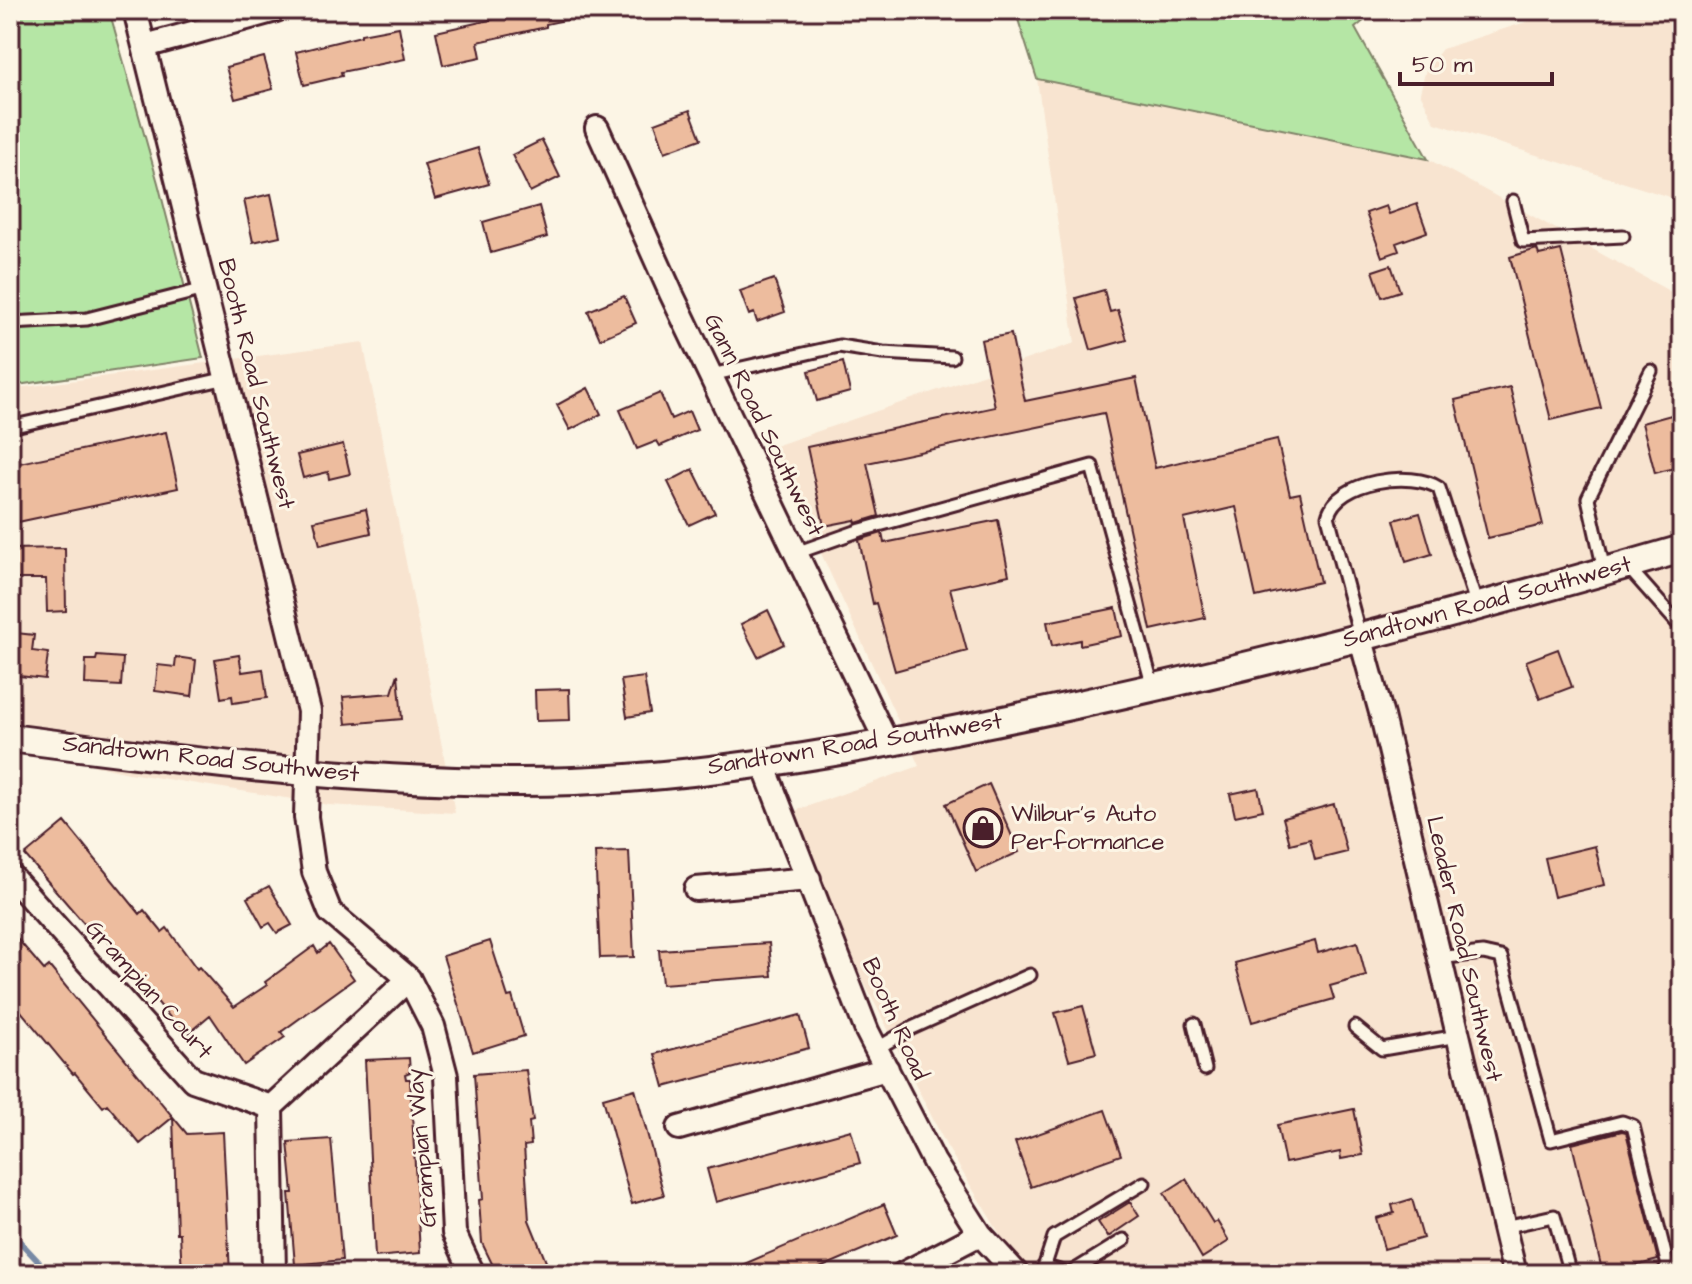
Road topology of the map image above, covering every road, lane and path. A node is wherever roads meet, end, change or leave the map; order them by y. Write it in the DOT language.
graph roads {
  1 [pos="135,10"];
  2 [pos="276,10"];
  3 [pos="145,46"];
  4 [pos="597,128"];
  5 [pos="1513,201"];
  6 [pos="1623,236"];
  7 [pos="206,289"];
  8 [pos="10,323"];
  9 [pos="952,357"];
  10 [pos="1651,371"];
  11 [pos="711,375"];
  12 [pos="228,378"];
  13 [pos="10,427"];
  14 [pos="1682,549"];
  15 [pos="796,553"];
  16 [pos="1616,568"];
  17 [pos="1478,607"];
  18 [pos="1682,628"];
  19 [pos="1360,636"];
  20 [pos="1154,688"];
  21 [pos="10,738"];
  22 [pos="887,743"];
  23 [pos="763,764"];
  24 [pos="308,772"];
  25 [pos="10,875"];
  26 [pos="809,879"];
  27 [pos="696,889"];
  28 [pos="1438,958"];
  29 [pos="1030,975"];
  30 [pos="409,979"];
  31 [pos="1194,1024"];
  32 [pos="1355,1027"];
  33 [pos="1458,1036"];
  34 [pos="876,1049"];
  35 [pos="887,1069"];
  36 [pos="1205,1069"];
  37 [pos="271,1107"];
  38 [pos="679,1128"];
  39 [pos="1144,1183"];
  40 [pos="1504,1227"];
  41 [pos="980,1234"];
  42 [pos="1124,1240"];
  43 [pos="1043,1270"];
  44 [pos="274,1274"];
  45 [pos="473,1274"];
  46 [pos="903,1274"];
  47 [pos="1017,1274"];
  48 [pos="1515,1274"];
  49 [pos="1570,1274"];
  50 [pos="1662,1274"];
  1 -- 3 [label="street, Booth Road Southwest"];
  2 -- 3 [label="street"];
  3 -- 7 [label="street, Booth Road Southwest"];
  4 -- 11 [label="street, Gann Road Southwest"];
  5 -- 6 [label="lane"];
  7 -- 8 [label="lane"];
  7 -- 12 [label="street, Booth Road Southwest"];
  9 -- 11 [label="lane"];
  10 -- 16 [label="lane"];
  11 -- 15 [label="street, Gann Road Southwest"];
  12 -- 13 [label="lane"];
  12 -- 24 [label="street, Booth Road Southwest"];
  14 -- 16 [label="street, Sandtown Road Southwest"];
  15 -- 20 [label="lane"];
  15 -- 22 [label="street, Gann Road Southwest"];
  16 -- 17 [label="street, Sandtown Road Southwest"];
  16 -- 18 [label="lane"];
  17 -- 19 [label="street, Sandtown Road Southwest"];
  17 -- 19 [label="lane"];
  19 -- 20 [label="street, Sandtown Road Southwest"];
  19 -- 28 [label="street, Leader Road Southwest"];
  20 -- 22 [label="street, Sandtown Road Southwest"];
  21 -- 24 [label="street, Sandtown Road Southwest"];
  22 -- 23 [label="street, Sandtown Road Southwest"];
  23 -- 24 [label="street, Sandtown Road Southwest"];
  23 -- 26 [label="street, Booth Road"];
  24 -- 30 [label="street, Grampian Way"];
  25 -- 37 [label="street, Grampian Court"];
  26 -- 27 [label="street"];
  26 -- 34 [label="street, Booth Road"];
  28 -- 33 [label="street, Leader Road Southwest"];
  28 -- 50 [label="lane"];
  29 -- 34 [label="lane"];
  30 -- 37 [label="street"];
  30 -- 45 [label="street, Grampian Way"];
  31 -- 36 [label="lane"];
  32 -- 33 [label="lane"];
  33 -- 40 [label="street, Leader Road Southwest"];
  34 -- 35 [label="street, Booth Road"];
  35 -- 38 [label="street"];
  35 -- 41 [label="street, Booth Road"];
  37 -- 44 [label="street"];
  39 -- 43 [label="lane"];
  40 -- 48 [label="street, Leader Road Southwest"];
  40 -- 49 [label="lane"];
  41 -- 46 [label="street"];
  41 -- 47 [label="street, Booth Road"];
  42 -- 43 [label="lane"];
}
